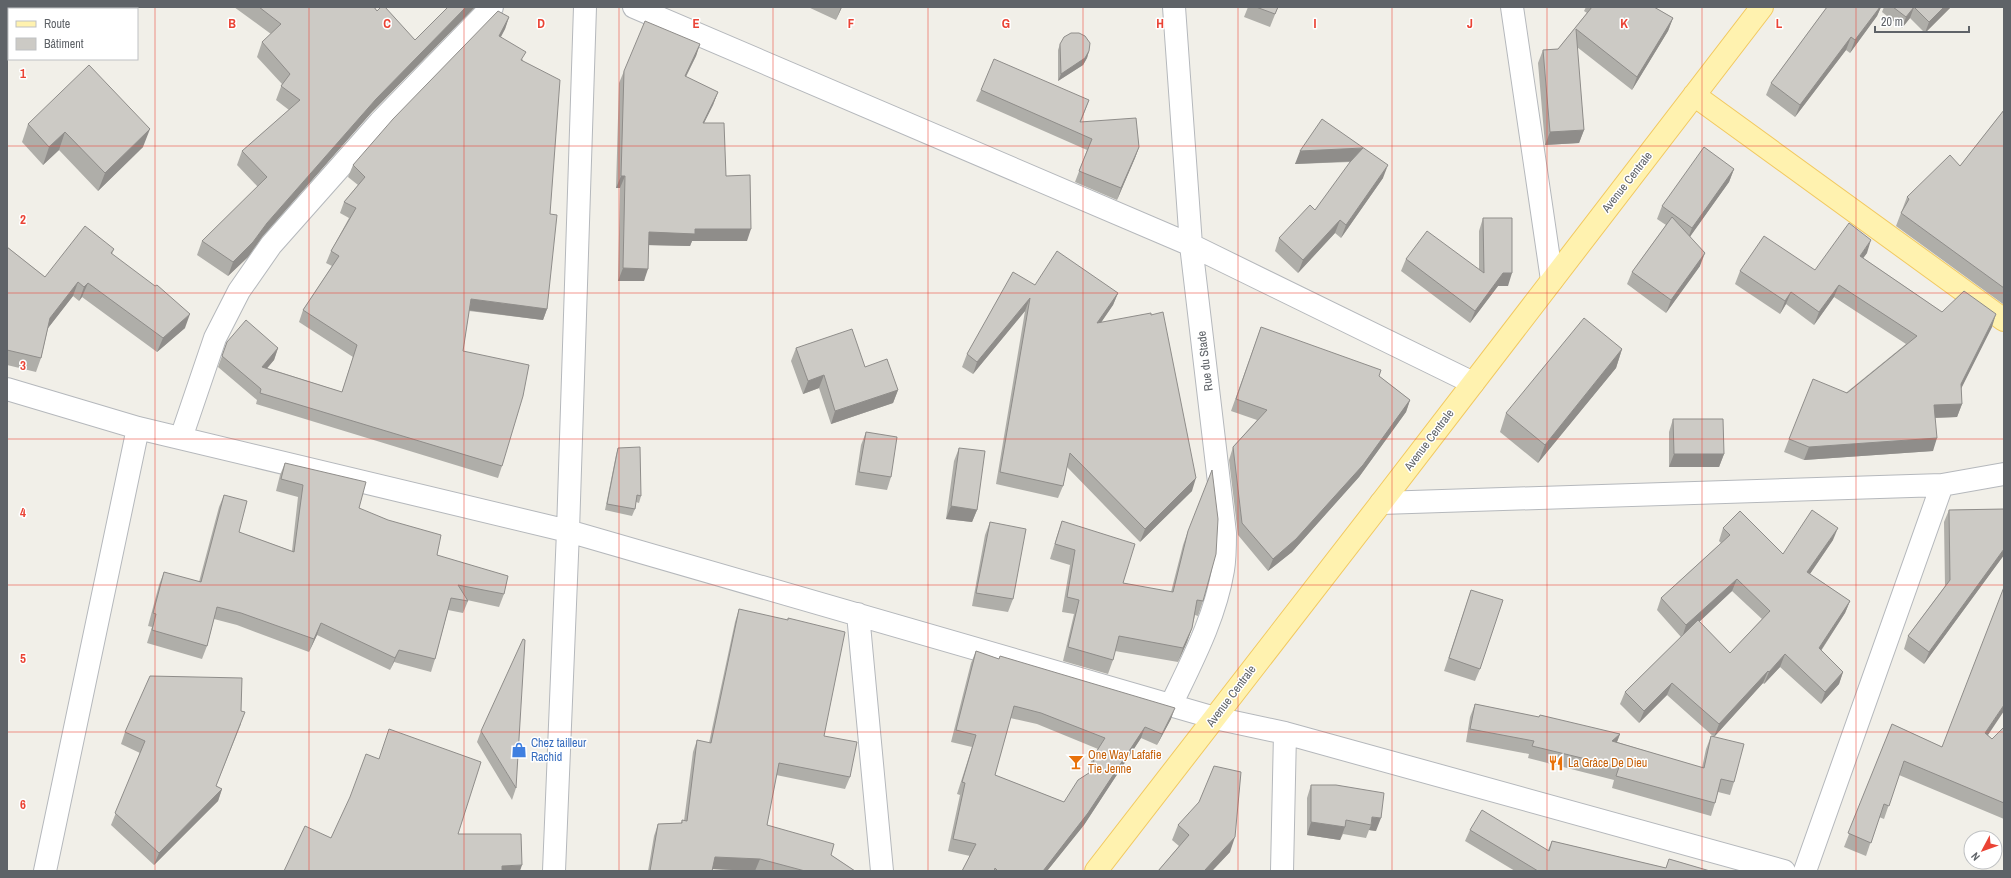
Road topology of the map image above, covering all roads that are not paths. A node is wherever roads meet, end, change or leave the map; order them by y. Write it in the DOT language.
graph roads {
  1 [pos="492,7"];
  2 [pos="585,7"];
  3 [pos="634,7"];
  4 [pos="1174,7"];
  5 [pos="1512,7"];
  6 [pos="1762,7"];
  7 [pos="1694,95"];
  8 [pos="1191,246"];
  9 [pos="1552,280"];
  10 [pos="2004,320"];
  11 [pos="1473,383"];
  12 [pos="7,389"];
  13 [pos="138,428"];
  14 [pos="181,438"];
  15 [pos="2004,474"];
  16 [pos="1942,485"];
  17 [pos="1381,503"];
  18 [pos="568,531"];
  19 [pos="858,614"];
  20 [pos="1171,705"];
  21 [pos="1215,718"];
  22 [pos="1285,733"];
  23 [pos="45,871"];
  24 [pos="554,871"];
  25 [pos="882,871"];
  26 [pos="1096,871"];
  27 [pos="1282,871"];
  28 [pos="1784,871"];
  29 [pos="1805,871"];
  1 -- 14 [label="street"];
  2 -- 18 [label="street"];
  3 -- 8 [label="street"];
  4 -- 8 [label="street, Rue du Stade"];
  5 -- 9 [label="street"];
  6 -- 7 [label="main road, Avenue Centrale"];
  7 -- 9 [label="main road, Avenue Centrale"];
  7 -- 10 [label="main road"];
  8 -- 11 [label="street"];
  8 -- 20 [label="street, Rue du Stade"];
  9 -- 11 [label="main road, Avenue Centrale"];
  11 -- 17 [label="main road, Avenue Centrale"];
  12 -- 13 [label="street"];
  13 -- 14 [label="street"];
  13 -- 23 [label="street"];
  14 -- 18 [label="street"];
  15 -- 16 [label="street"];
  16 -- 17 [label="street"];
  16 -- 29 [label="street"];
  17 -- 21 [label="main road, Avenue Centrale"];
  18 -- 19 [label="street"];
  18 -- 24 [label="street"];
  19 -- 20 [label="street"];
  19 -- 25 [label="street"];
  20 -- 21 [label="street"];
  21 -- 22 [label="street"];
  21 -- 26 [label="main road, Avenue Centrale"];
  22 -- 27 [label="street"];
  22 -- 28 [label="street"];
}
